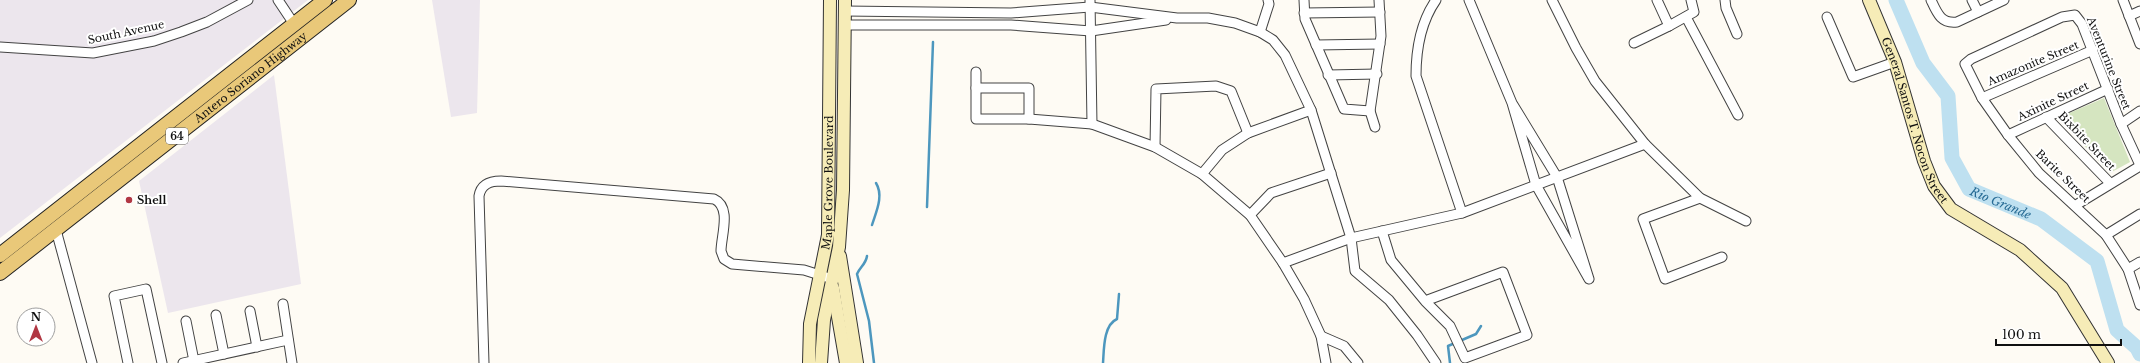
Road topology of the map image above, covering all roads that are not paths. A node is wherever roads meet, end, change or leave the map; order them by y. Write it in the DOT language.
graph roads {
  1 [pos="248,0"];
  2 [pos="278,0"];
  3 [pos="325,0"];
  4 [pos="349,0"];
  5 [pos="830,0"];
  6 [pos="1268,0"];
  7 [pos="1304,0"];
  8 [pos="1379,0"];
  9 [pos="1436,0"];
  10 [pos="1469,0"];
  11 [pos="1552,0"];
  12 [pos="1657,0"];
  13 [pos="1691,0"];
  14 [pos="1725,0"];
  15 [pos="1869,0"];
  16 [pos="1931,0"];
  17 [pos="1972,0"];
  18 [pos="2004,0"];
  19 [pos="2123,0"];
  20 [pos="1090,4"];
  21 [pos="845,6"];
  22 [pos="2140,10"];
  23 [pos="1380,12"];
  24 [pos="1978,12"];
  25 [pos="1011,13"];
  26 [pos="1304,13"];
  27 [pos="2129,16"];
  28 [pos="1686,17"];
  29 [pos="1827,17"];
  30 [pos="1177,18"];
  31 [pos="294,24"];
  32 [pos="845,25"];
  33 [pos="1011,25"];
  34 [pos="1668,26"];
  35 [pos="1091,31"];
  36 [pos="1260,32"];
  37 [pos="1737,34"];
  38 [pos="1634,43"];
  39 [pos="1380,44"];
  40 [pos="2140,44"];
  41 [pos="1316,45"];
  42 [pos="0,48"];
  43 [pos="2093,50"];
  44 [pos="1895,62"];
  45 [pos="1965,64"];
  46 [pos="976,72"];
  47 [pos="1377,74"];
  48 [pos="1328,75"];
  49 [pos="976,88"];
  50 [pos="2108,88"];
  51 [pos="1982,98"];
  52 [pos="1512,103"];
  53 [pos="1311,110"];
  54 [pos="1370,111"];
  55 [pos="2140,111"];
  56 [pos="1738,115"];
  57 [pos="2046,117"];
  58 [pos="1029,119"];
  59 [pos="1092,124"];
  60 [pos="2121,124"];
  61 [pos="1375,127"];
  62 [pos="1248,133"];
  63 [pos="2008,135"];
  64 [pos="1645,144"];
  65 [pos="1155,147"];
  66 [pos="2140,165"];
  67 [pos="1331,173"];
  68 [pos="1202,174"];
  69 [pos="1557,177"];
  70 [pos="2110,183"];
  71 [pos="1536,185"];
  72 [pos="1700,198"];
  73 [pos="2076,205"];
  74 [pos="1462,212"];
  75 [pos="2140,214"];
  76 [pos="1250,215"];
  77 [pos="1746,221"];
  78 [pos="56,230"];
  79 [pos="1382,231"];
  80 [pos="828,235"];
  81 [pos="2106,235"];
  82 [pos="1351,238"];
  83 [pos="839,247"];
  84 [pos="0,254"];
  85 [pos="1722,258"];
  86 [pos="2140,262"];
  87 [pos="1283,263"];
  88 [pos="2128,269"];
  89 [pos="0,273"];
  90 [pos="820,275"];
  91 [pos="832,279"];
  92 [pos="1425,301"];
  93 [pos="283,304"];
  94 [pos="2140,305"];
  95 [pos="250,311"];
  96 [pos="216,315"];
  97 [pos="186,320"];
  98 [pos="1321,336"];
  99 [pos="288,340"];
  100 [pos="257,347"];
  101 [pos="224,354"];
  102 [pos="194,361"];
  103 [pos="92,363"];
  104 [pos="128,363"];
  105 [pos="162,363"];
  106 [pos="183,363"];
  107 [pos="292,363"];
  108 [pos="484,363"];
  109 [pos="809,363"];
  110 [pos="821,363"];
  111 [pos="846,363"];
  112 [pos="857,363"];
  113 [pos="1326,363"];
  114 [pos="1358,363"];
  115 [pos="1436,363"];
  116 [pos="2108,363"];
  1 -- 42 [label="street, South Avenue"];
  2 -- 31 [label="street"];
  3 -- 31 [label="main road, Antero Soriano Highway / 64"];
  4 -- 78 [label="main road, Antero Soriano Highway / 64"];
  5 -- 80 [label="main road, Maple Grove Boulevard"];
  6 -- 36 [label="street"];
  7 -- 26 [label="street"];
  8 -- 23 [label="street"];
  9 -- 74 [label="street"];
  10 -- 52 [label="street"];
  11 -- 64 [label="street"];
  12 -- 34 [label="street"];
  13 -- 28 [label="street"];
  14 -- 37 [label="street"];
  15 -- 44 [label="main road, General Santos T. Nocon Street"];
  16 -- 24 [label="street"];
  17 -- 24 [label="street"];
  18 -- 24 [label="street"];
  19 -- 27 [label="street"];
  20 -- 25 [label="street"];
  20 -- 30 [label="street"];
  20 -- 35 [label="street"];
  21 -- 25 [label="street"];
  21 -- 32 [label="main road, Maple Grove Boulevard"];
  22 -- 27 [label="street"];
  23 -- 26 [label="street"];
  23 -- 39 [label="street"];
  25 -- 33 [label="street"];
  26 -- 41 [label="street"];
  27 -- 40 [label="street"];
  28 -- 34 [label="street"];
  28 -- 56 [label="street"];
  29 -- 44 [label="street"];
  30 -- 35 [label="street"];
  30 -- 36 [label="street"];
  31 -- 84 [label="main road, Antero Soriano Highway / 64"];
  32 -- 33 [label="street"];
  32 -- 83 [label="main road, Maple Grove Boulevard"];
  33 -- 35 [label="street"];
  34 -- 38 [label="street"];
  35 -- 59 [label="street"];
  36 -- 53 [label="street"];
  39 -- 41 [label="street"];
  39 -- 47 [label="street"];
  41 -- 48 [label="street"];
  43 -- 45 [label="street, Aventurine Street"];
  43 -- 50 [label="street, Aventurine Street"];
  43 -- 51 [label="street, Amazonite Street"];
  44 -- 116 [label="main road, General Santos T. Nocon Street"];
  45 -- 51 [label="street, Barite Street"];
  46 -- 49 [label="street"];
  47 -- 48 [label="street"];
  47 -- 54 [label="street"];
  48 -- 54 [label="street"];
  49 -- 58 [label="street"];
  49 -- 58 [label="street"];
  50 -- 57 [label="street, Axinite Street"];
  50 -- 60 [label="street, Aventurine Street"];
  51 -- 63 [label="street, Barite Street"];
  52 -- 69 [label="street"];
  52 -- 71 [label="street"];
  53 -- 62 [label="street"];
  53 -- 67 [label="street"];
  54 -- 61 [label="street"];
  55 -- 60 [label="street"];
  57 -- 63 [label="street, Axinite Street"];
  57 -- 70 [label="street, Bixbite Street"];
  58 -- 59 [label="street"];
  59 -- 65 [label="street"];
  60 -- 66 [label="street, Aventurine Street"];
  62 -- 65 [label="street"];
  62 -- 68 [label="street"];
  63 -- 73 [label="street, Barite Street"];
  64 -- 69 [label="street"];
  64 -- 72 [label="street"];
  65 -- 68 [label="street"];
  66 -- 70 [label="street"];
  67 -- 76 [label="street"];
  67 -- 82 [label="street"];
  68 -- 76 [label="street"];
  69 -- 71 [label="street"];
  69 -- 71 [label="street"];
  70 -- 73 [label="street"];
  71 -- 74 [label="street"];
  72 -- 77 [label="street"];
  72 -- 85 [label="street"];
  73 -- 81 [label="street, Barite Street"];
  74 -- 79 [label="street"];
  75 -- 81 [label="street"];
  76 -- 87 [label="street"];
  78 -- 89 [label="main road, Antero Soriano Highway / 64"];
  78 -- 103 [label="street"];
  79 -- 82 [label="street"];
  79 -- 92 [label="street"];
  80 -- 90 [label="main road, Maple Grove Boulevard"];
  80 -- 91 [label="main road"];
  81 -- 88 [label="street, Barite Street"];
  82 -- 87 [label="street"];
  82 -- 115 [label="street"];
  83 -- 91 [label="main road, Maple Grove Boulevard"];
  83 -- 112 [label="main road"];
  86 -- 88 [label="street"];
  87 -- 98 [label="street"];
  88 -- 94 [label="street, Barite Street"];
  90 -- 91 [label="street"];
  90 -- 108 [label="street"];
  90 -- 109 [label="main road, Maple Grove Boulevard"];
  91 -- 110 [label="main road, Maple Grove Boulevard"];
  91 -- 111 [label="main road"];
  92 -- 92 [label="street"];
  93 -- 99 [label="street"];
  95 -- 100 [label="street"];
  96 -- 101 [label="street"];
  97 -- 102 [label="street"];
  98 -- 113 [label="street"];
  98 -- 114 [label="street"];
  99 -- 100 [label="street"];
  99 -- 107 [label="street"];
  100 -- 101 [label="street"];
  101 -- 102 [label="street"];
  102 -- 106 [label="street"];
  104 -- 105 [label="street"];
}
